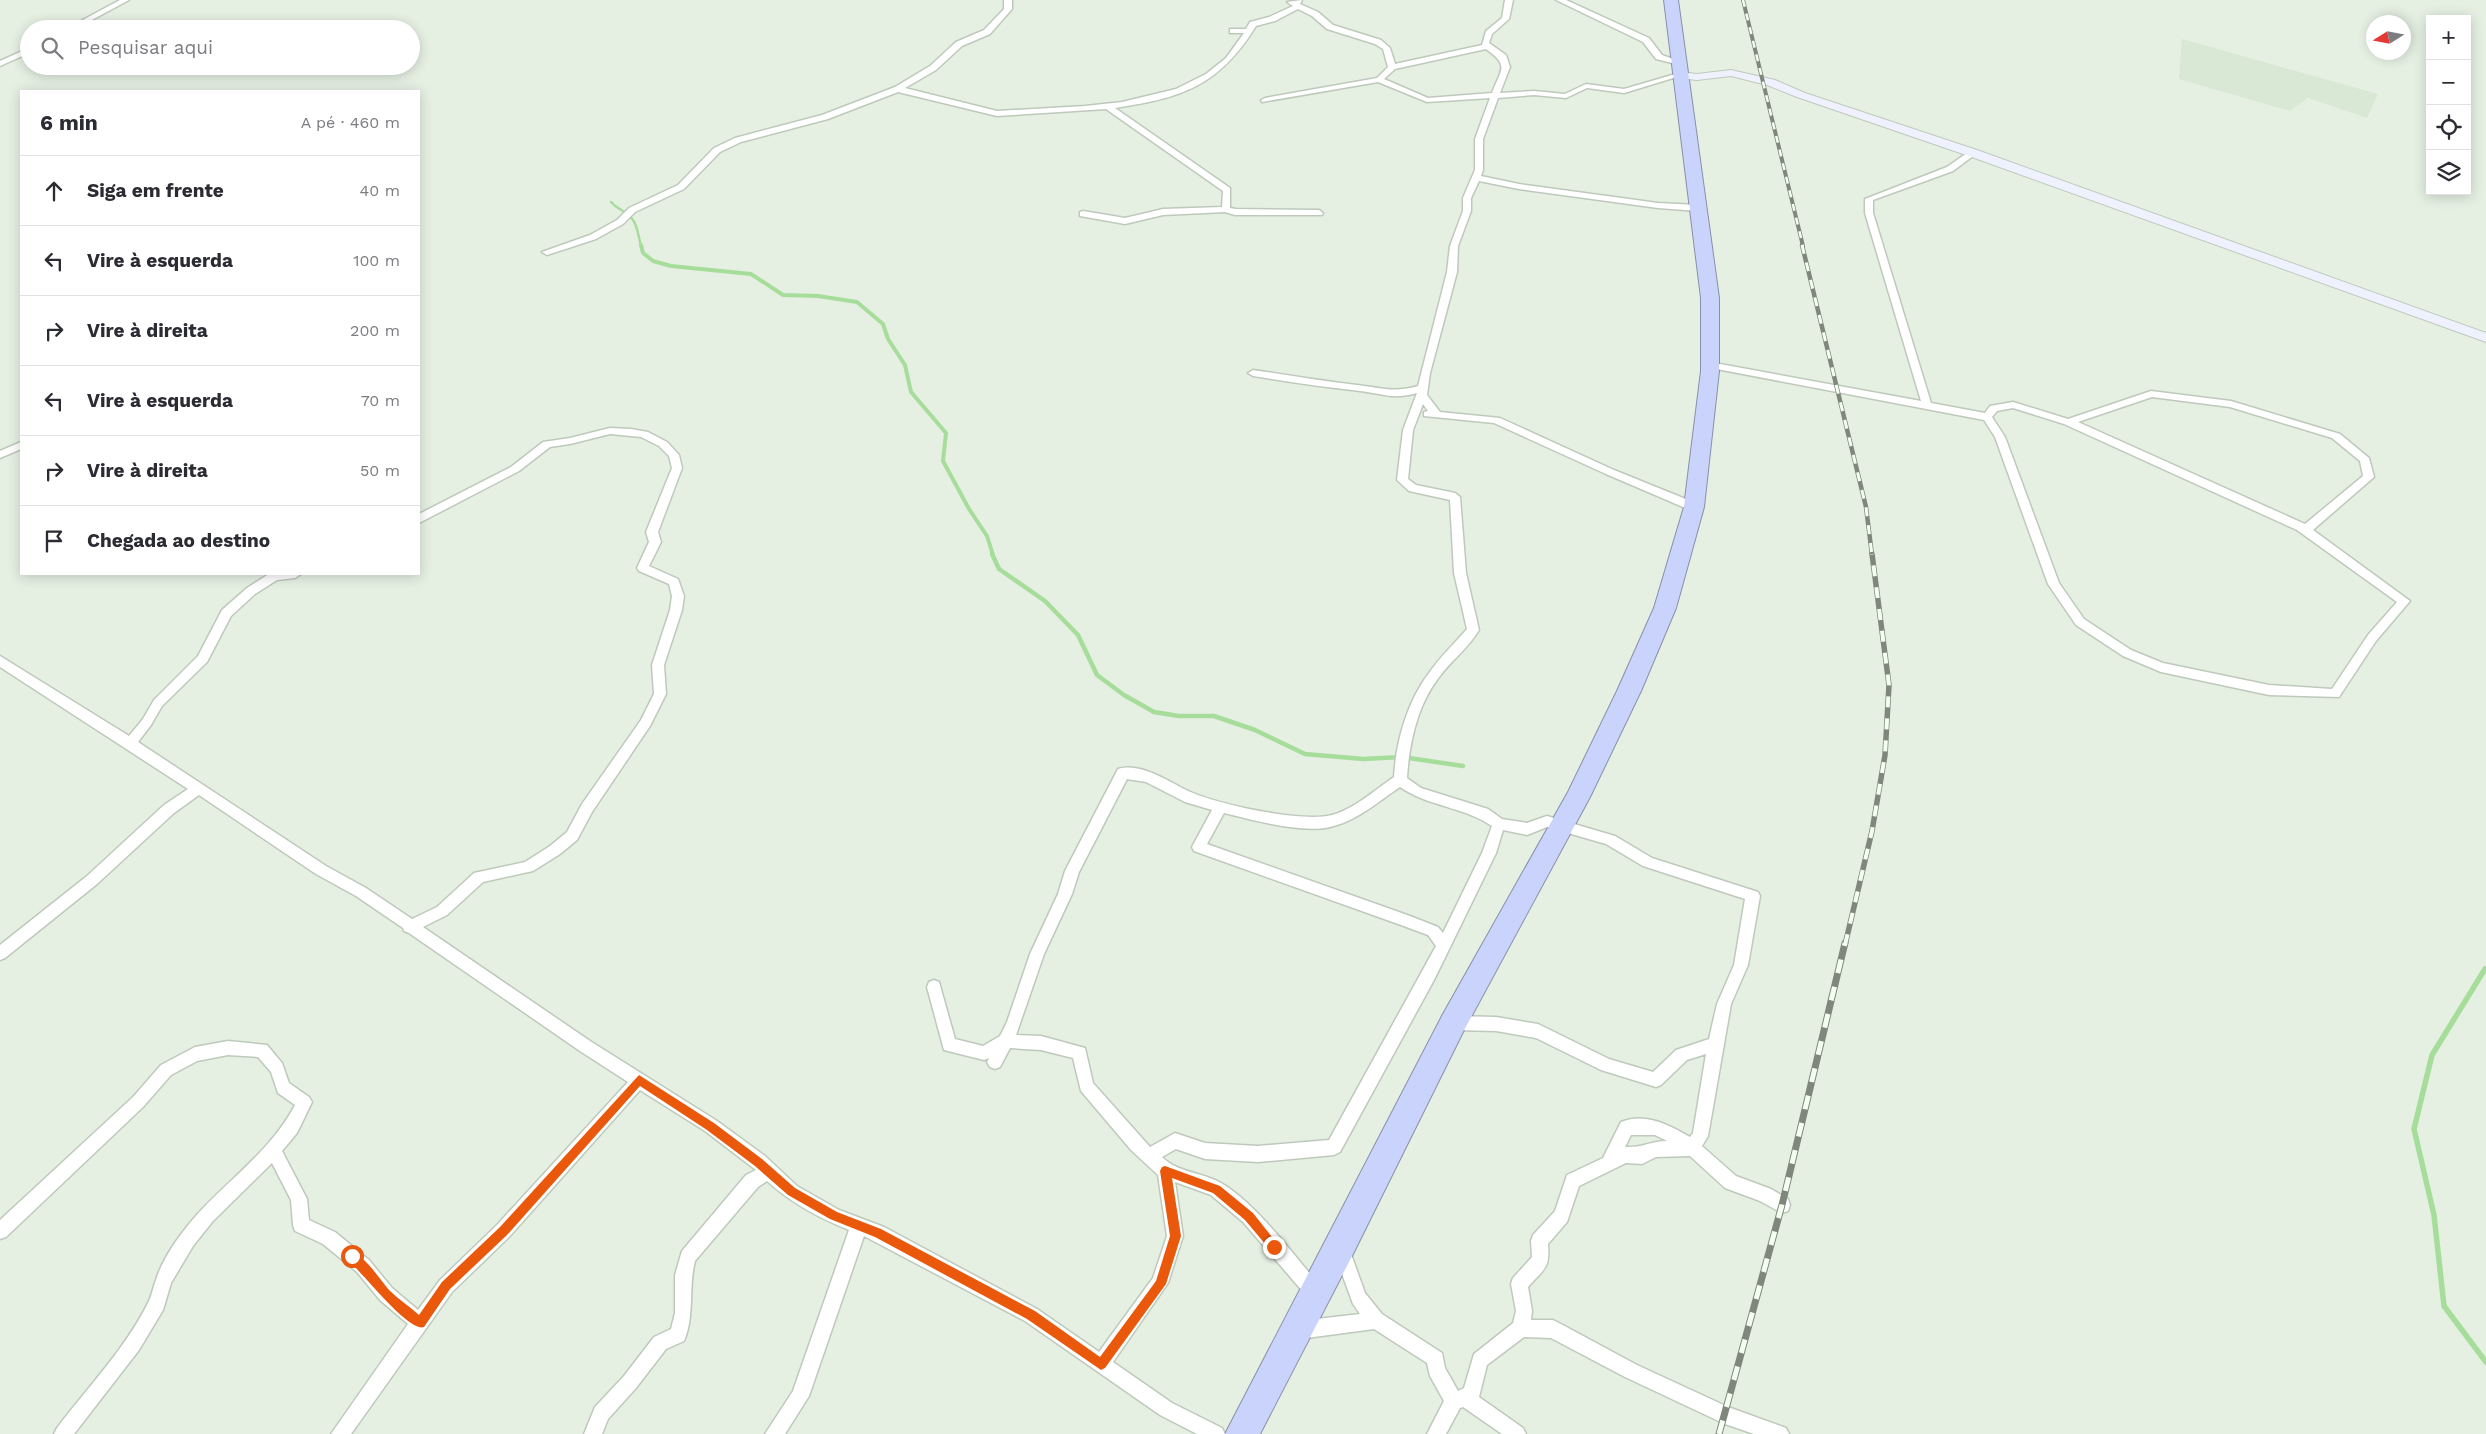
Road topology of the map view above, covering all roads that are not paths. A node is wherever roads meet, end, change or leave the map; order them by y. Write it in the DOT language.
graph roads {
  1 [pos="125,0"];
  2 [pos="1008,0"];
  3 [pos="1509,0"];
  4 [pos="1560,0"];
  5 [pos="1671,0"];
  6 [pos="1292,1"];
  7 [pos="87,20"];
  8 [pos="1233,31"];
  9 [pos="1248,32"];
  10 [pos="1488,46"];
  11 [pos="20,54"];
  12 [pos="0,64"];
  13 [pos="1392,67"];
  14 [pos="1679,69"];
  15 [pos="1379,80"];
  16 [pos="898,89"];
  17 [pos="1495,97"];
  18 [pos="1265,100"];
  19 [pos="1106,106"];
  20 [pos="1973,154"];
  21 [pos="1477,178"];
  22 [pos="1698,208"];
  23 [pos="1226,209"];
  24 [pos="1319,213"];
  25 [pos="1083,214"];
  26 [pos="547,252"];
  27 [pos="2486,338"];
  28 [pos="1710,365"];
  29 [pos="1252,373"];
  30 [pos="1423,392"];
  31 [pos="1927,405"];
  32 [pos="1436,414"];
  33 [pos="1415,417"];
  34 [pos="1987,417"];
  35 [pos="2068,422"];
  36 [pos="20,445"];
  37 [pos="0,455"];
  38 [pos="1694,507"];
  39 [pos="420,518"];
  40 [pos="2305,530"];
  41 [pos="284,575"];
  42 [pos="0,661"];
  43 [pos="130,743"];
  44 [pos="1400,780"];
  45 [pos="198,789"];
  46 [pos="1220,808"];
  47 [pos="1499,824"];
  48 [pos="1563,826"];
  49 [pos="409,927"];
  50 [pos="1443,944"];
  51 [pos="0,954"];
  52 [pos="934,987"];
  53 [pos="1453,1024"];
  54 [pos="1006,1041"];
  55 [pos="1715,1045"];
  56 [pos="996,1062"];
  57 [pos="639,1080"];
  58 [pos="1692,1148"];
  59 [pos="272,1150"];
  60 [pos="1149,1156"];
  61 [pos="1609,1164"];
  62 [pos="768,1171"];
  63 [pos="1165,1171"];
  64 [pos="1782,1205"];
  65 [pos="859,1226"];
  66 [pos="0,1231"];
  67 [pos="1340,1247"];
  68 [pos="1316,1294"];
  69 [pos="1376,1320"];
  70 [pos="420,1323"];
  71 [pos="1521,1328"];
  72 [pos="1297,1330"];
  73 [pos="1101,1364"];
  74 [pos="1459,1399"];
  75 [pos="63,1434"];
  76 [pos="340,1434"];
  77 [pos="593,1434"];
  78 [pos="774,1434"];
  79 [pos="1216,1434"];
  80 [pos="1242,1434"];
  81 [pos="1436,1434"];
  82 [pos="1517,1434"];
  83 [pos="1780,1434"];
  1 -- 7 [label="street"];
  2 -- 16 [label="street"];
  3 -- 10 [label="street"];
  4 -- 14 [label="street"];
  5 -- 14 [label="highway"];
  6 -- 9 [label="street"];
  6 -- 13 [label="street"];
  8 -- 9 [label="street"];
  9 -- 19 [label="street"];
  10 -- 13 [label="street"];
  10 -- 17 [label="street"];
  11 -- 12 [label="street"];
  13 -- 15 [label="street"];
  14 -- 17 [label="street"];
  14 -- 20 [label="street"];
  14 -- 22 [label="highway"];
  15 -- 17 [label="street"];
  15 -- 18 [label="street"];
  16 -- 19 [label="street"];
  16 -- 26 [label="street"];
  17 -- 21 [label="street"];
  19 -- 23 [label="street"];
  20 -- 27 [label="street"];
  20 -- 31 [label="street"];
  21 -- 22 [label="street"];
  21 -- 30 [label="street"];
  22 -- 28 [label="highway"];
  23 -- 24 [label="street"];
  23 -- 25 [label="street"];
  28 -- 31 [label="street"];
  28 -- 38 [label="highway"];
  29 -- 30 [label="street"];
  30 -- 32 [label="street"];
  30 -- 33 [label="street"];
  31 -- 34 [label="street"];
  32 -- 33 [label="street"];
  32 -- 38 [label="street"];
  33 -- 44 [label="street"];
  34 -- 35 [label="street"];
  34 -- 40 [label="street"];
  35 -- 40 [label="street"];
  35 -- 40 [label="street"];
  36 -- 37 [label="street"];
  38 -- 48 [label="highway"];
  39 -- 49 [label="street"];
  41 -- 43 [label="street"];
  42 -- 43 [label="street"];
  43 -- 45 [label="street"];
  44 -- 46 [label="street"];
  44 -- 47 [label="street"];
  45 -- 49 [label="street"];
  45 -- 51 [label="street"];
  46 -- 50 [label="street"];
  46 -- 54 [label="street"];
  47 -- 48 [label="street"];
  47 -- 50 [label="street"];
  48 -- 53 [label="highway"];
  48 -- 55 [label="street"];
  49 -- 57 [label="street"];
  50 -- 60 [label="street"];
  52 -- 54 [label="street"];
  53 -- 55 [label="street"];
  53 -- 67 [label="highway"];
  54 -- 56 [label="street"];
  54 -- 60 [label="street"];
  55 -- 58 [label="street"];
  57 -- 62 [label="street"];
  57 -- 70 [label="street"];
  58 -- 61 [label="street"];
  58 -- 61 [label="street"];
  58 -- 64 [label="street"];
  59 -- 66 [label="street"];
  59 -- 70 [label="street"];
  59 -- 75 [label="street"];
  60 -- 63 [label="street"];
  61 -- 71 [label="street"];
  62 -- 65 [label="street"];
  62 -- 77 [label="street"];
  63 -- 68 [label="street"];
  63 -- 73 [label="street"];
  65 -- 73 [label="street"];
  65 -- 78 [label="street"];
  67 -- 68 [label="highway"];
  67 -- 69 [label="street"];
  68 -- 72 [label="highway"];
  69 -- 72 [label="street"];
  69 -- 74 [label="street"];
  70 -- 76 [label="street"];
  71 -- 74 [label="street"];
  71 -- 83 [label="street"];
  72 -- 80 [label="highway"];
  73 -- 79 [label="street"];
  74 -- 81 [label="street"];
  74 -- 82 [label="street"];
}
